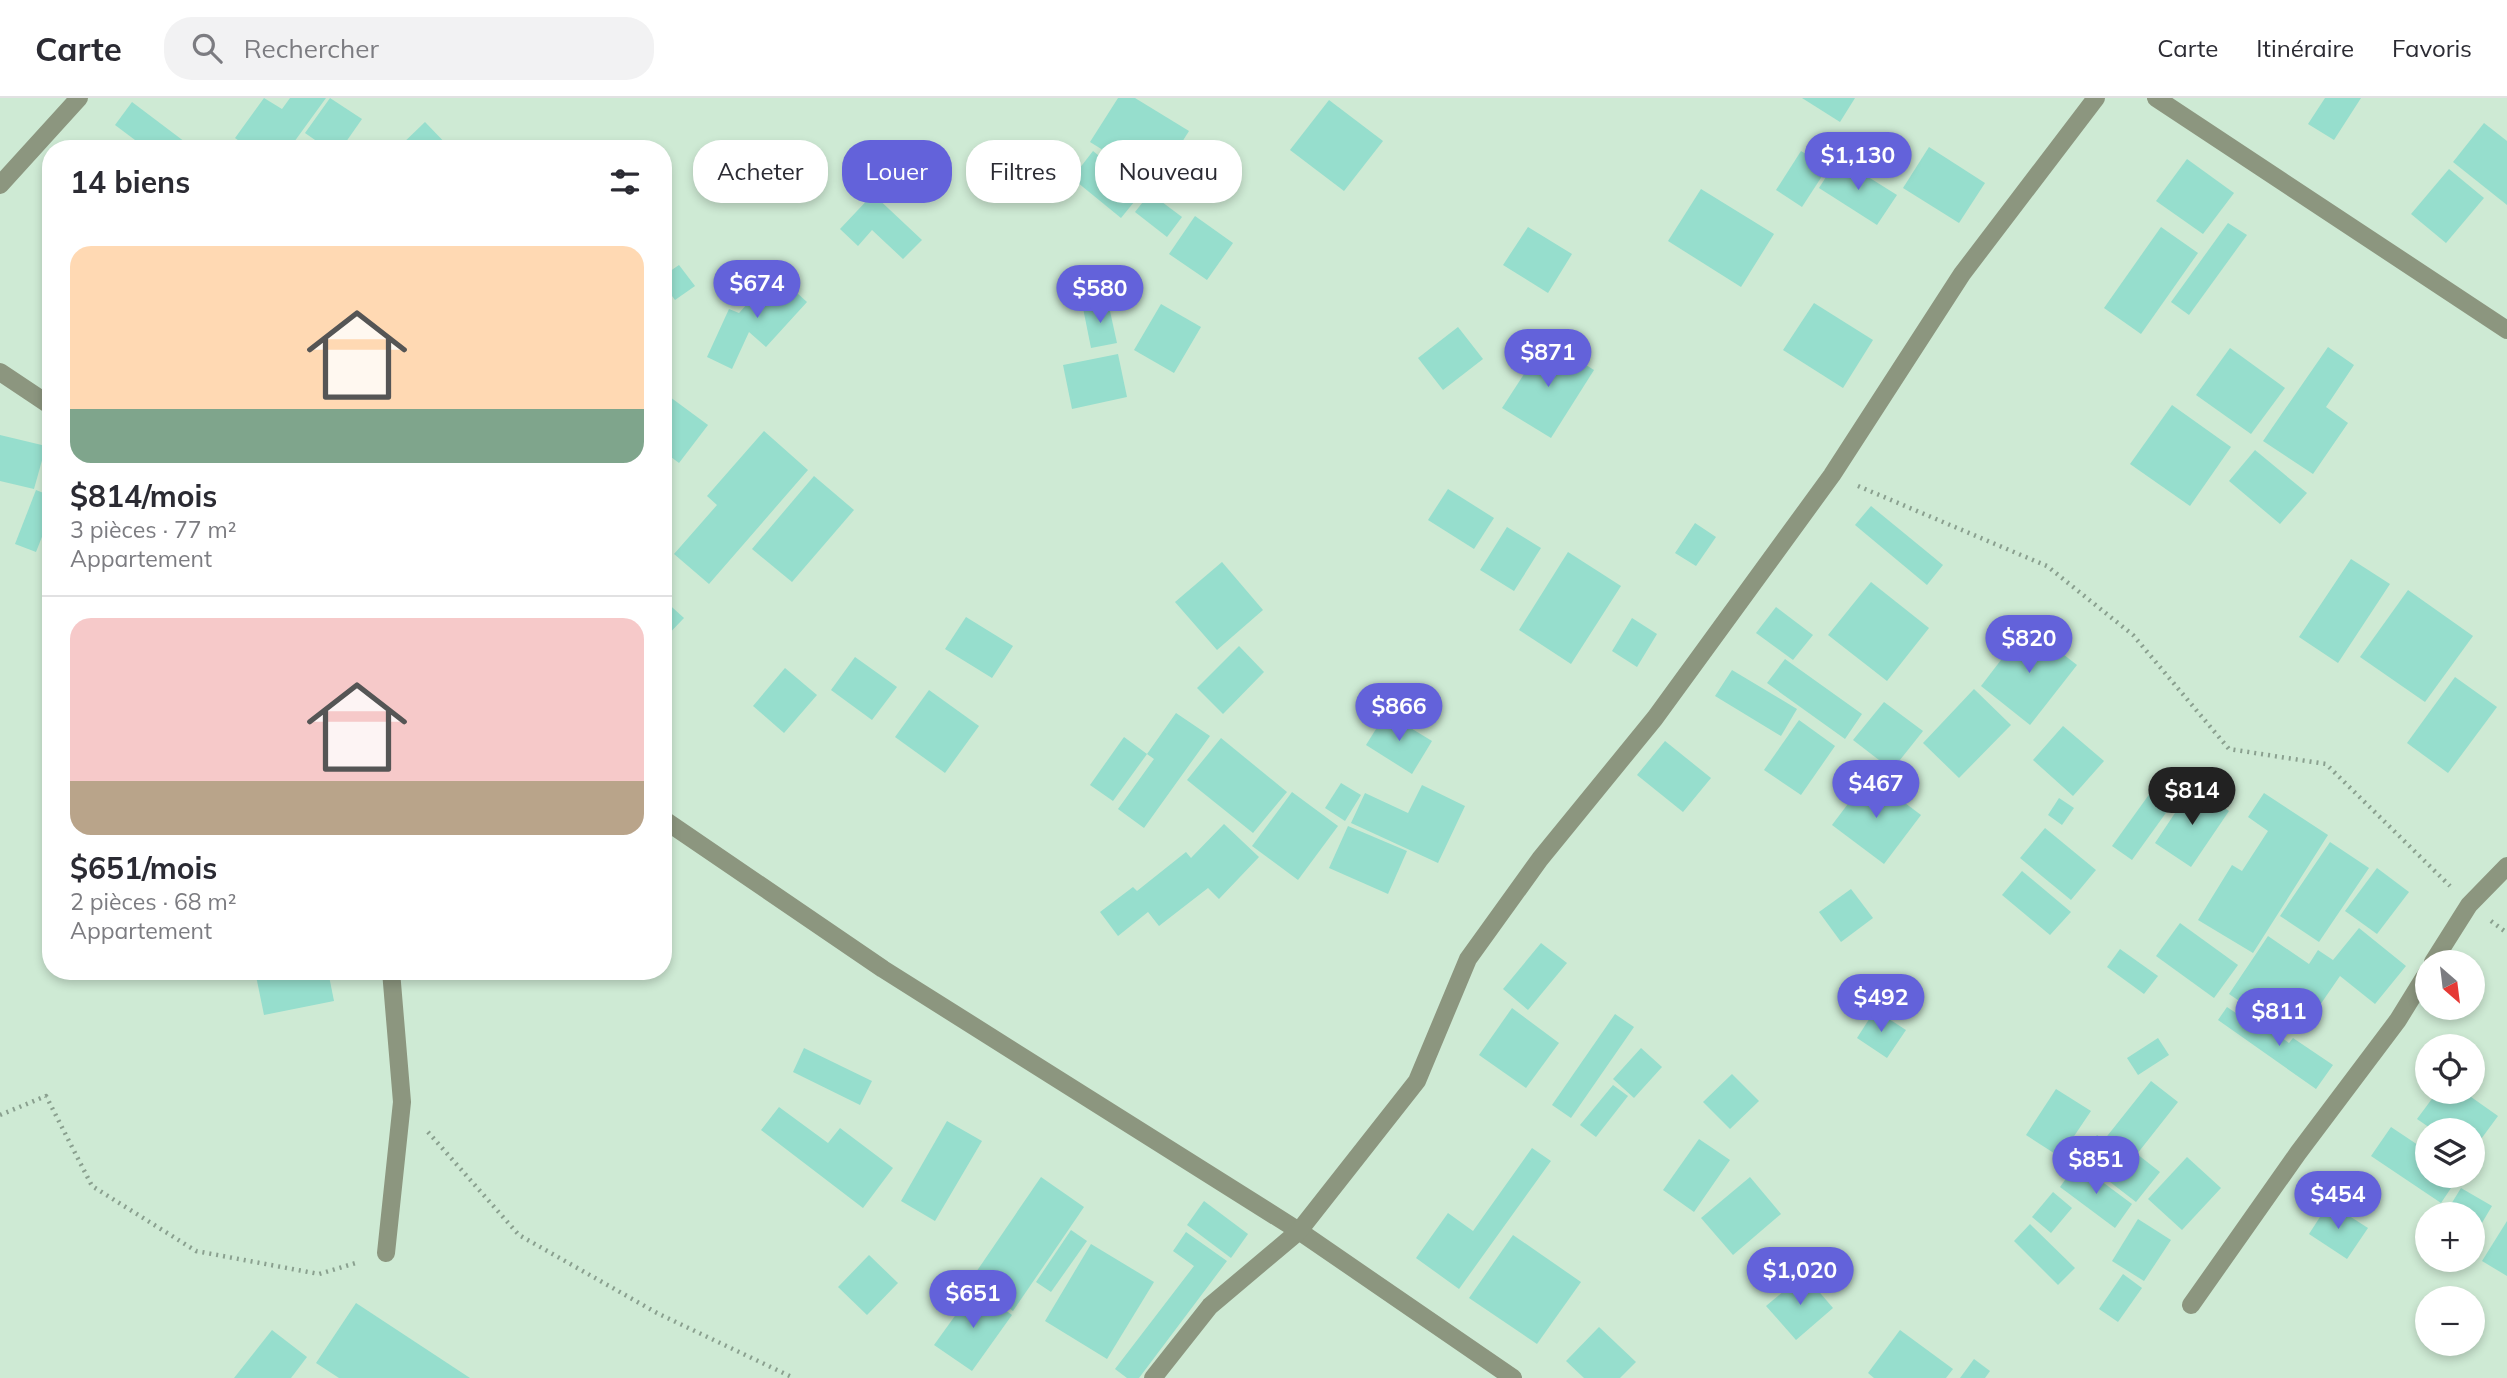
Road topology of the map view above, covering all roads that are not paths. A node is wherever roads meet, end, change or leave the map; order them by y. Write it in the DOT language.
graph roads {
  1 [pos="79,98"];
  2 [pos="2096,98"];
  3 [pos="2156,98"];
  4 [pos="0,185"];
  5 [pos="2507,330"];
  6 [pos="0,372"];
  7 [pos="42,400"];
  8 [pos="672,825"];
  9 [pos="2507,866"];
  10 [pos="2441,950"];
  11 [pos="392,980"];
  12 [pos="2415,992"];
  13 [pos="1299,1231"];
  14 [pos="386,1253"];
  15 [pos="2191,1305"];
  16 [pos="1153,1378"];
  17 [pos="1513,1378"];
  1 -- 4 [label="street"];
  2 -- 13 [label="street"];
  3 -- 5 [label="street"];
  6 -- 7 [label="street"];
  8 -- 13 [label="street"];
  9 -- 10 [label="street"];
  11 -- 14 [label="street"];
  12 -- 15 [label="street"];
  13 -- 16 [label="street"];
  13 -- 17 [label="street"];
}
